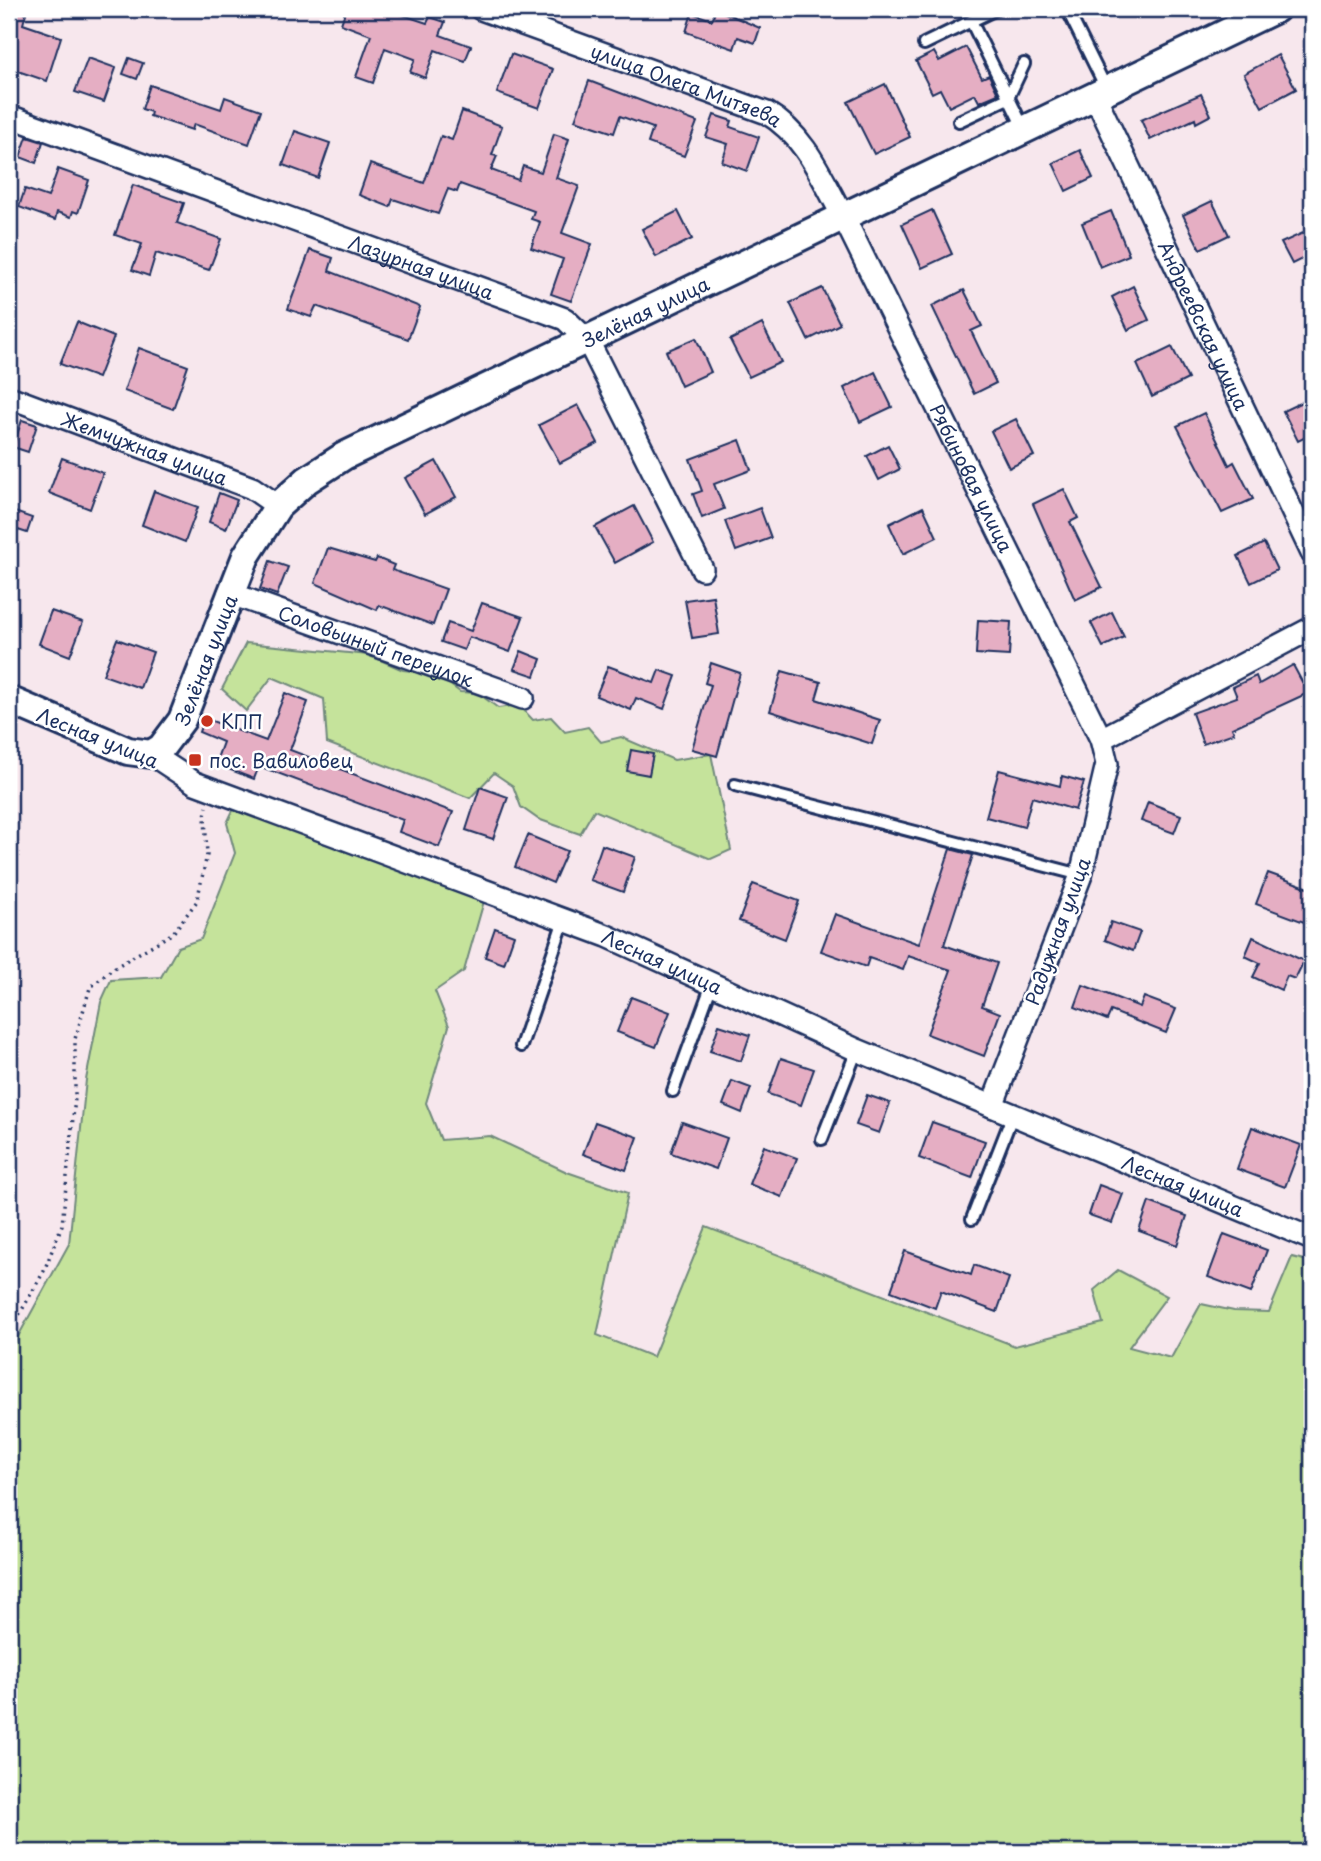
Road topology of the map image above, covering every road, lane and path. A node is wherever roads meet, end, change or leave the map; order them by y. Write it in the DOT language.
graph roads {
  1 [pos="481,9"];
  2 [pos="996,9"];
  3 [pos="1067,9"];
  4 [pos="1276,9"];
  5 [pos="971,21"];
  6 [pos="924,44"];
  7 [pos="1024,64"];
  8 [pos="1101,93"];
  9 [pos="1008,98"];
  10 [pos="9,116"];
  11 [pos="959,121"];
  12 [pos="1025,131"];
  13 [pos="844,218"];
  14 [pos="588,341"];
  15 [pos="9,397"];
  16 [pos="278,506"];
  17 [pos="1312,553"];
  18 [pos="702,569"];
  19 [pos="229,593"];
  20 [pos="1312,628"];
  21 [pos="523,698"];
  22 [pos="9,700"];
  23 [pos="1101,739"];
  24 [pos="151,754"];
  25 [pos="735,785"];
  26 [pos="212,789"];
  27 [pos="1081,875"];
  28 [pos="564,920"];
  29 [pos="712,984"];
  30 [pos="521,1046"];
  31 [pos="857,1050"];
  32 [pos="673,1091"];
  33 [pos="992,1106"];
  34 [pos="1013,1114"];
  35 [pos="822,1139"];
  36 [pos="972,1219"];
  37 [pos="1312,1239"];
  38 [pos="9,1333"];
  1 -- 13 [label="street, улица Олега Митяева"];
  2 -- 5 [label="lane"];
  3 -- 8 [label="lane"];
  4 -- 8 [label="street, Зелёная улица"];
  5 -- 6 [label="lane"];
  5 -- 9 [label="lane"];
  7 -- 9 [label="lane"];
  8 -- 12 [label="street, Зелёная улица"];
  8 -- 17 [label="street, Андреевская улица"];
  9 -- 11 [label="lane"];
  9 -- 12 [label="lane"];
  10 -- 14 [label="street, Лазурная улица"];
  12 -- 13 [label="street, Зелёная улица"];
  13 -- 14 [label="street, Зелёная улица"];
  13 -- 23 [label="street, Рябиновая улица"];
  14 -- 16 [label="street, Зелёная улица"];
  14 -- 18 [label="street, Лазурная улица"];
  15 -- 16 [label="street, Жемчужная улица"];
  16 -- 19 [label="street, Зелёная улица"];
  19 -- 21 [label="street, Соловьиный переулок"];
  19 -- 24 [label="street, Зелёная улица"];
  20 -- 23 [label="street"];
  22 -- 24 [label="street, Лесная улица"];
  23 -- 27 [label="street, Радужная улица"];
  24 -- 26 [label="street, Лесная улица"];
  25 -- 27 [label="lane"];
  26 -- 28 [label="street, Лесная улица"];
  26 -- 38 [label="path"];
  27 -- 33 [label="street, Радужная улица"];
  28 -- 29 [label="street, Лесная улица"];
  28 -- 30 [label="lane"];
  29 -- 31 [label="street, Лесная улица"];
  29 -- 32 [label="lane"];
  31 -- 33 [label="street, Лесная улица"];
  31 -- 35 [label="lane"];
  33 -- 34 [label="street, Лесная улица"];
  34 -- 36 [label="lane"];
  34 -- 37 [label="street, Лесная улица"];
}
